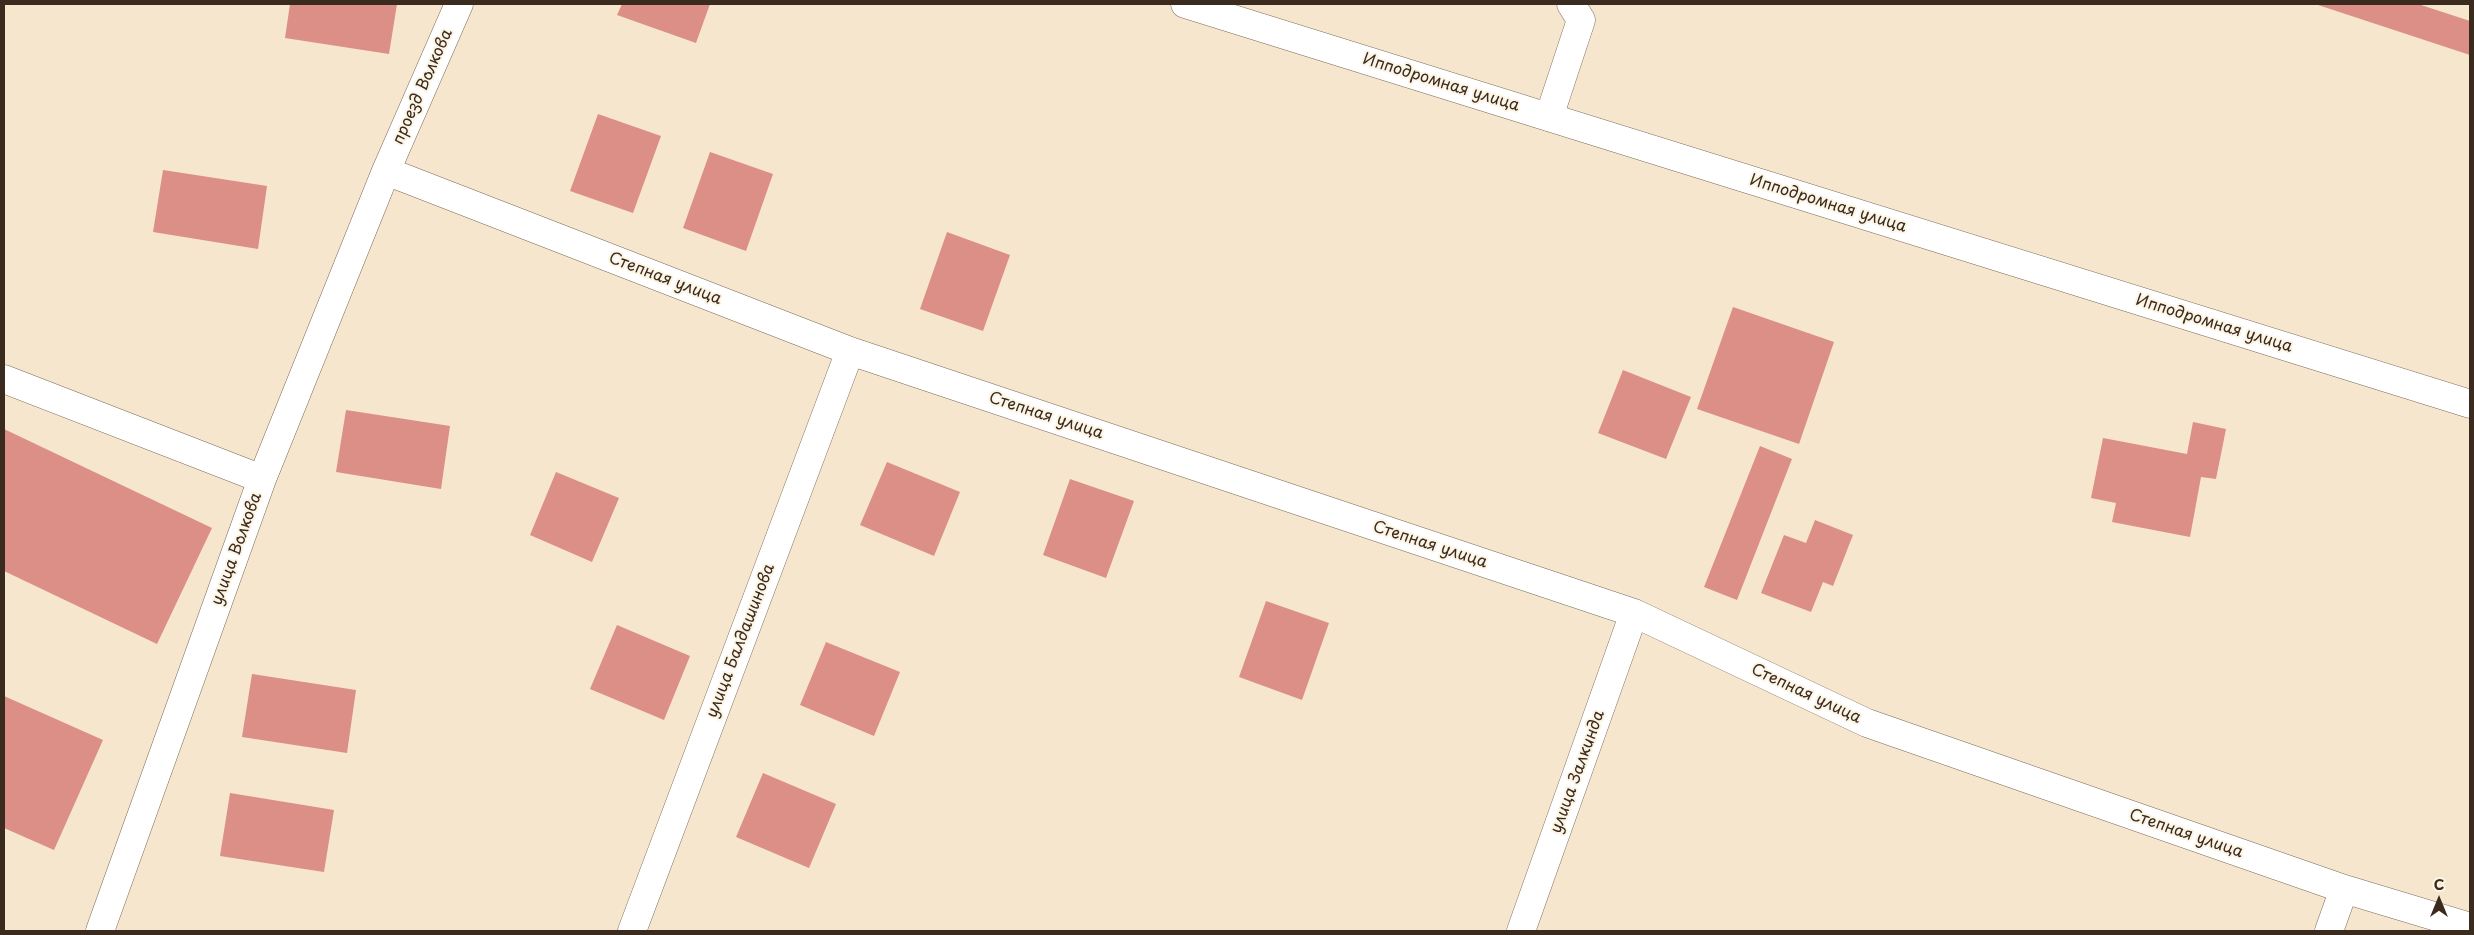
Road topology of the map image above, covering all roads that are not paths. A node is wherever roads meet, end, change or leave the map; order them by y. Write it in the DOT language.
graph roads {
  1 [pos="460,4"];
  2 [pos="1185,4"];
  3 [pos="1571,4"];
  4 [pos="1549,117"];
  5 [pos="386,171"];
  6 [pos="850,351"];
  7 [pos="4,378"];
  8 [pos="2470,404"];
  9 [pos="262,479"];
  10 [pos="1634,613"];
  11 [pos="2344,889"];
  12 [pos="2470,927"];
  13 [pos="100,931"];
  14 [pos="632,931"];
  15 [pos="1521,931"];
  16 [pos="2329,931"];
  1 -- 5 [label="street, проезд Волкова"];
  2 -- 4 [label="street, Ипподромная улица"];
  3 -- 4 [label="street"];
  4 -- 8 [label="street, Ипподромная улица"];
  5 -- 6 [label="street, Степная улица"];
  5 -- 9 [label="street, улица Волкова"];
  6 -- 10 [label="street, Степная улица"];
  6 -- 14 [label="street, улица Балдашинова"];
  7 -- 9 [label="street"];
  9 -- 13 [label="street, улица Волкова"];
  10 -- 11 [label="street, Степная улица"];
  10 -- 15 [label="street, улица Залкинда"];
  11 -- 12 [label="street, Степная улица"];
  11 -- 16 [label="street"];
}
